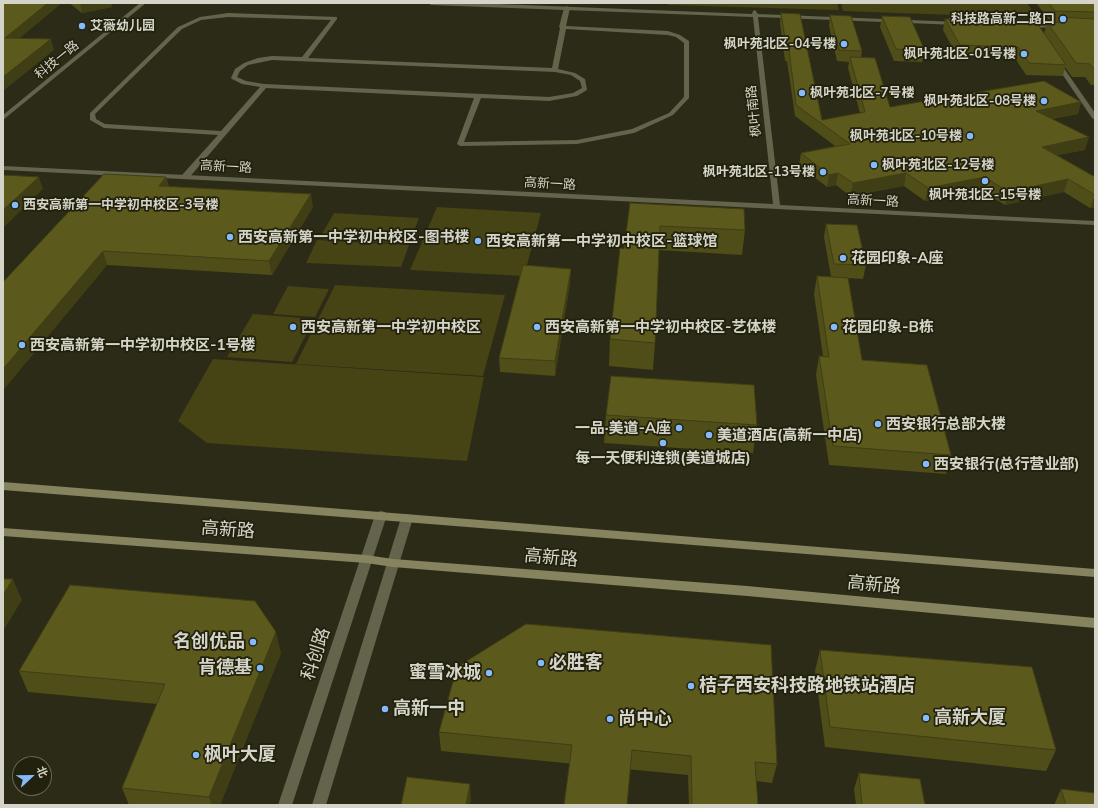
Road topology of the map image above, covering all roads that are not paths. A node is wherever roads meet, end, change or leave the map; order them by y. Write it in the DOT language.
graph roads {
  1 [pos="143,3"];
  2 [pos="431,3"];
  3 [pos="520,3"];
  4 [pos="567,8"];
  5 [pos="756,13"];
  6 [pos="1065,25"];
  7 [pos="562,26"];
  8 [pos="1052,55"];
  9 [pos="304,59"];
  10 [pos="555,70"];
  11 [pos="264,86"];
  12 [pos="478,96"];
  13 [pos="3,118"];
  14 [pos="1095,118"];
  15 [pos="222,133"];
  16 [pos="3,168"];
  17 [pos="185,177"];
  18 [pos="777,208"];
  19 [pos="1095,223"];
  20 [pos="3,486"];
  21 [pos="381,515"];
  22 [pos="407,518"];
  23 [pos="3,532"];
  24 [pos="366,559"];
  25 [pos="393,562"];
  26 [pos="1095,573"];
  27 [pos="1095,623"];
  28 [pos="285,805"];
  29 [pos="319,805"];
  1 -- 13 [label="street, 科技一路"];
  2 -- 4 [label="street"];
  3 -- 5 [label="street"];
  4 -- 5 [label="street"];
  4 -- 7 [label="street"];
  5 -- 6 [label="street"];
  5 -- 18 [label="street, 枫叶南路"];
  7 -- 10 [label="street"];
  7 -- 12 [label="street"];
  8 -- 14 [label="street"];
  9 -- 10 [label="street"];
  9 -- 11 [label="street"];
  9 -- 15 [label="street"];
  10 -- 12 [label="street"];
  11 -- 12 [label="street"];
  11 -- 15 [label="street"];
  15 -- 17 [label="street"];
  16 -- 17 [label="street, 高新一路"];
  17 -- 18 [label="street, 高新一路"];
  18 -- 19 [label="street, 高新一路"];
  20 -- 21 [label="main road, 高新路"];
  21 -- 22 [label="main road, 高新路"];
  21 -- 24 [label="street, 科创路"];
  22 -- 25 [label="street"];
  22 -- 26 [label="main road, 高新路"];
  23 -- 24 [label="main road, 高新路"];
  24 -- 25 [label="main road, 高新路"];
  24 -- 28 [label="street, 科创路"];
  25 -- 27 [label="main road, 高新路"];
  25 -- 29 [label="street"];
}
